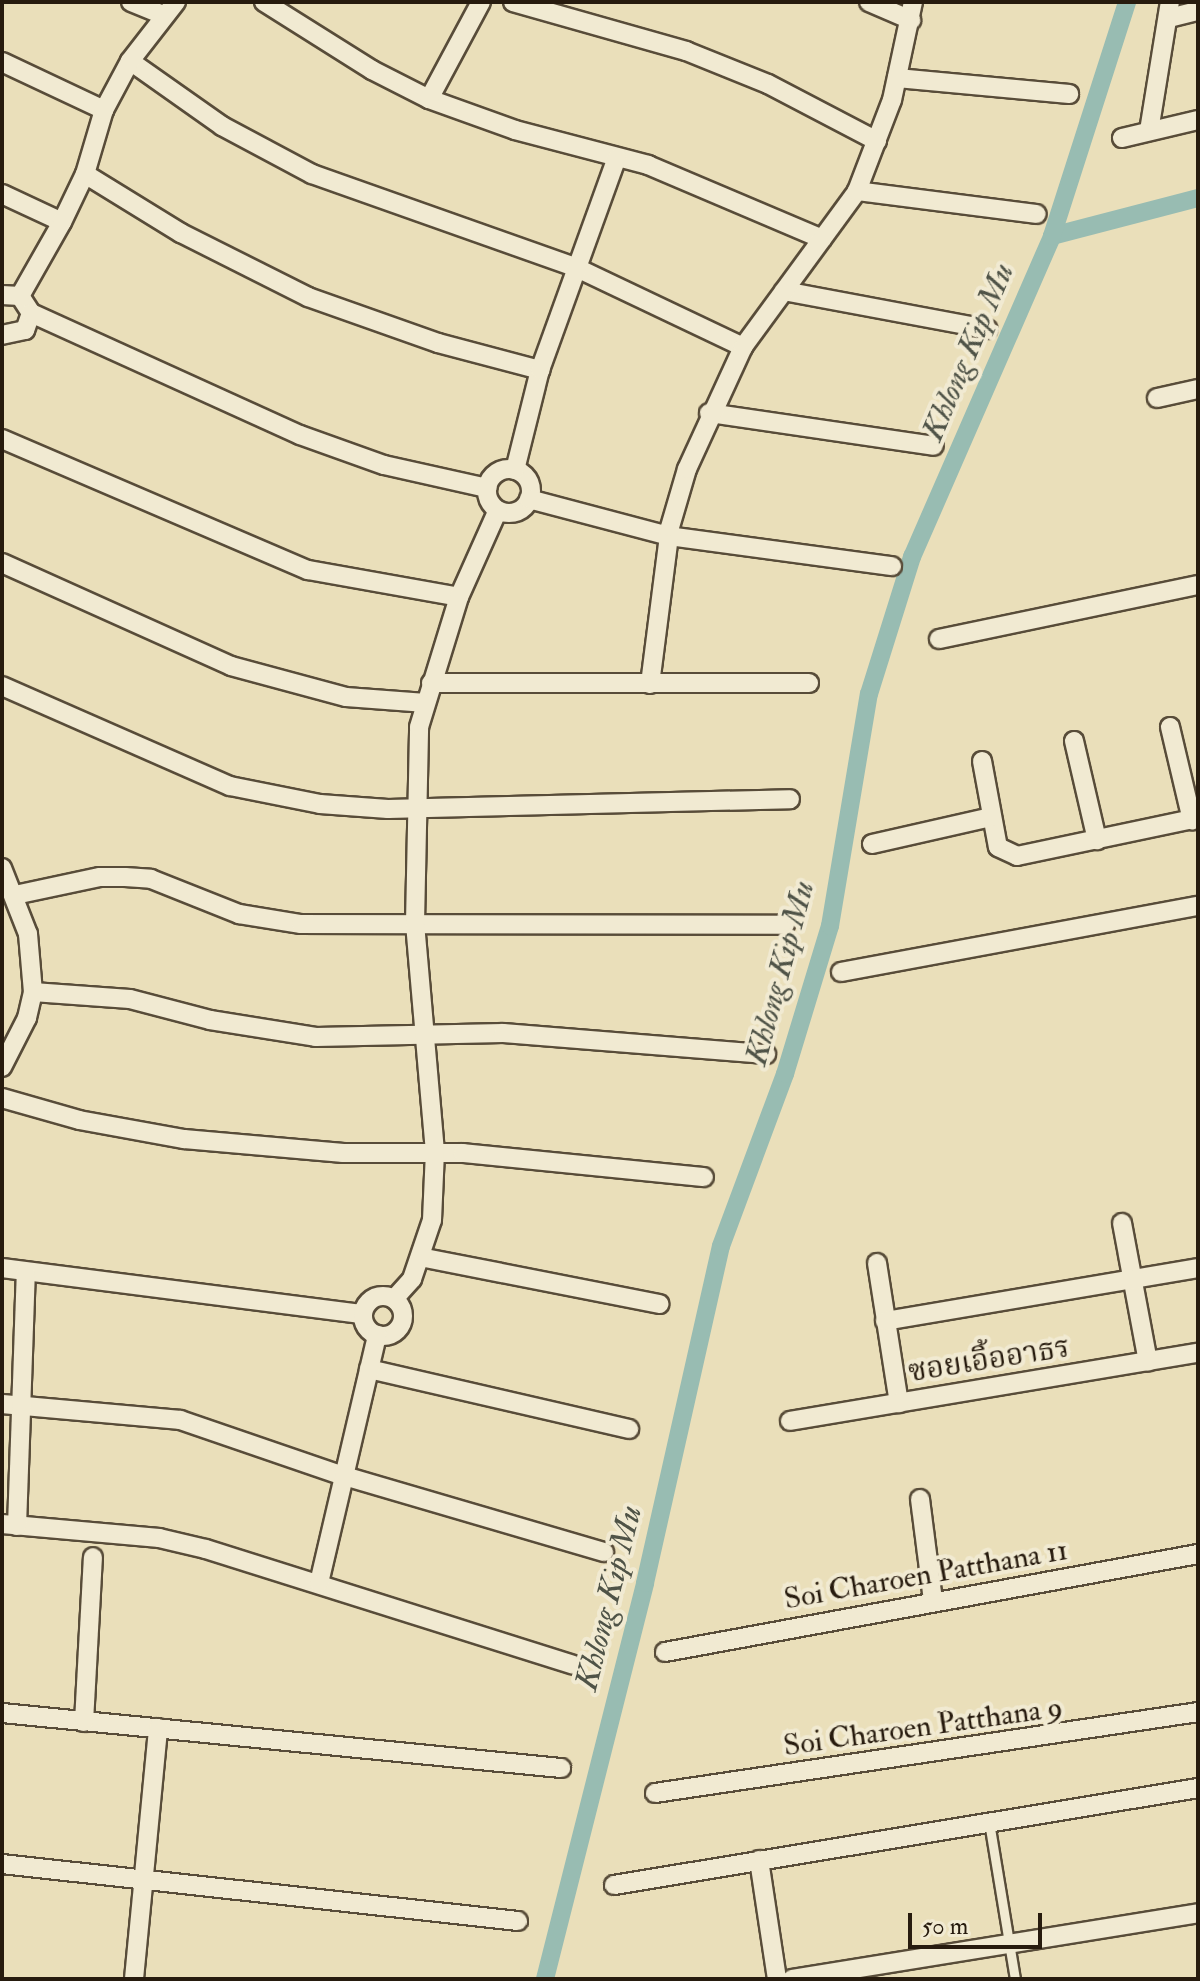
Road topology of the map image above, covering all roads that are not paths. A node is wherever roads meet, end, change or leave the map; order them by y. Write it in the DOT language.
graph roads {
  1 [pos="131,2"];
  2 [pos="264,2"];
  3 [pos="481,2"];
  4 [pos="513,2"];
  5 [pos="869,2"];
  6 [pos="170,9"];
  7 [pos="1170,10"];
  8 [pos="912,11"];
  9 [pos="1198,11"];
  10 [pos="130,61"];
  11 [pos="2,62"];
  12 [pos="897,78"];
  13 [pos="1069,94"];
  14 [pos="429,99"];
  15 [pos="104,110"];
  16 [pos="1198,120"];
  17 [pos="1149,131"];
  18 [pos="1122,138"];
  19 [pos="877,141"];
  20 [pos="617,157"];
  21 [pos="85,174"];
  22 [pos="857,191"];
  23 [pos="2,194"];
  24 [pos="1037,214"];
  25 [pos="62,222"];
  26 [pos="822,239"];
  27 [pos="577,268"];
  28 [pos="784,291"];
  29 [pos="11,295"];
  30 [pos="31,313"];
  31 [pos="987,329"];
  32 [pos="2,335"];
  33 [pos="743,347"];
  34 [pos="540,370"];
  35 [pos="1198,389"];
  36 [pos="1157,398"];
  37 [pos="709,413"];
  38 [pos="2,439"];
  39 [pos="934,446"];
  40 [pos="515,470"];
  41 [pos="487,488"];
  42 [pos="529,499"];
  43 [pos="498,510"];
  44 [pos="669,536"];
  45 [pos="2,563"];
  46 [pos="892,566"];
  47 [pos="1198,585"];
  48 [pos="459,597"];
  49 [pos="939,639"];
  50 [pos="431,683"];
  51 [pos="809,683"];
  52 [pos="650,684"];
  53 [pos="2,686"];
  54 [pos="426,703"];
  55 [pos="1170,727"];
  56 [pos="1074,741"];
  57 [pos="982,761"];
  58 [pos="790,799"];
  59 [pos="414,807"];
  60 [pos="991,817"];
  61 [pos="1195,819"];
  62 [pos="1097,840"];
  63 [pos="872,844"];
  64 [pos="2,868"];
  65 [pos="15,895"];
  66 [pos="1198,906"];
  67 [pos="415,923"];
  68 [pos="785,925"];
  69 [pos="841,972"];
  70 [pos="33,992"];
  71 [pos="424,1033"];
  72 [pos="766,1054"];
  73 [pos="2,1067"];
  74 [pos="2,1098"];
  75 [pos="435,1152"];
  76 [pos="704,1177"];
  77 [pos="1122,1223"];
  78 [pos="420,1257"];
  79 [pos="877,1263"];
  80 [pos="2,1268"];
  81 [pos="1198,1268"];
  82 [pos="26,1272"];
  83 [pos="1133,1280"];
  84 [pos="394,1299"];
  85 [pos="659,1304"];
  86 [pos="363,1314"];
  87 [pos="885,1321"];
  88 [pos="377,1335"];
  89 [pos="1198,1353"];
  90 [pos="1148,1362"];
  91 [pos="369,1369"];
  92 [pos="899,1403"];
  93 [pos="11,1405"];
  94 [pos="790,1421"];
  95 [pos="629,1429"];
  96 [pos="344,1476"];
  97 [pos="920,1499"];
  98 [pos="10,1525"];
  99 [pos="604,1552"];
  100 [pos="1198,1554"];
  101 [pos="93,1557"];
  102 [pos="319,1583"];
  103 [pos="933,1601"];
  104 [pos="665,1652"];
  105 [pos="573,1665"];
  106 [pos="1198,1712"];
  107 [pos="2,1713"];
  108 [pos="84,1722"];
  109 [pos="158,1728"];
  110 [pos="561,1768"];
  111 [pos="1198,1788"];
  112 [pos="655,1793"];
  113 [pos="989,1822"];
  114 [pos="759,1860"];
  115 [pos="2,1864"];
  116 [pos="143,1878"];
  117 [pos="614,1885"];
  118 [pos="1198,1913"];
  119 [pos="518,1921"];
  120 [pos="1009,1944"];
  121 [pos="134,1979"];
  122 [pos="777,1979"];
  123 [pos="792,1979"];
  124 [pos="1015,1979"];
  1 -- 6 [label="street"];
  2 -- 14 [label="street"];
  3 -- 14 [label="street"];
  4 -- 19 [label="street"];
  5 -- 8 [label="street"];
  6 -- 10 [label="street"];
  7 -- 9 [label="street"];
  7 -- 17 [label="street"];
  8 -- 12 [label="street"];
  10 -- 15 [label="street"];
  10 -- 27 [label="street"];
  11 -- 15 [label="street"];
  12 -- 13 [label="street"];
  12 -- 19 [label="street"];
  14 -- 20 [label="street"];
  15 -- 21 [label="street"];
  16 -- 17 [label="street"];
  17 -- 18 [label="street"];
  19 -- 22 [label="street"];
  20 -- 26 [label="street"];
  20 -- 27 [label="street"];
  21 -- 25 [label="street"];
  21 -- 34 [label="street"];
  22 -- 24 [label="street"];
  22 -- 26 [label="street"];
  23 -- 25 [label="street"];
  25 -- 29 [label="street"];
  26 -- 28 [label="street"];
  27 -- 33 [label="street"];
  27 -- 34 [label="street"];
  28 -- 31 [label="street"];
  28 -- 33 [label="street"];
  29 -- 30 [label="street"];
  30 -- 32 [label="street"];
  30 -- 41 [label="street"];
  33 -- 37 [label="street"];
  34 -- 40 [label="street"];
  35 -- 36 [label="street"];
  37 -- 39 [label="street"];
  37 -- 44 [label="street"];
  38 -- 48 [label="street"];
  40 -- 41 [label="street"];
  40 -- 42 [label="street"];
  41 -- 43 [label="street"];
  42 -- 43 [label="street"];
  42 -- 44 [label="street"];
  43 -- 48 [label="street"];
  44 -- 46 [label="street"];
  44 -- 52 [label="street"];
  45 -- 54 [label="street"];
  47 -- 49 [label="street"];
  48 -- 50 [label="street"];
  50 -- 52 [label="street"];
  50 -- 54 [label="street"];
  51 -- 52 [label="street"];
  53 -- 59 [label="street"];
  54 -- 59 [label="street"];
  55 -- 61 [label="street"];
  56 -- 62 [label="street"];
  57 -- 60 [label="street"];
  58 -- 59 [label="street"];
  59 -- 67 [label="street"];
  60 -- 62 [label="street"];
  60 -- 63 [label="street"];
  61 -- 62 [label="street"];
  64 -- 65 [label="street"];
  65 -- 67 [label="street"];
  65 -- 70 [label="street"];
  66 -- 69 [label="street"];
  67 -- 68 [label="street"];
  67 -- 71 [label="street"];
  70 -- 71 [label="street"];
  70 -- 73 [label="street"];
  71 -- 72 [label="street"];
  71 -- 75 [label="street"];
  74 -- 75 [label="street"];
  75 -- 76 [label="street"];
  75 -- 78 [label="street"];
  77 -- 83 [label="street"];
  78 -- 84 [label="street"];
  78 -- 85 [label="street"];
  79 -- 87 [label="street"];
  80 -- 82 [label="street"];
  81 -- 83 [label="street"];
  82 -- 86 [label="street"];
  82 -- 93 [label="street"];
  83 -- 87 [label="street"];
  83 -- 90 [label="street"];
  84 -- 86 [label="street"];
  84 -- 88 [label="street"];
  86 -- 88 [label="street"];
  87 -- 92 [label="street"];
  88 -- 91 [label="street"];
  89 -- 90 [label="street, ซอยเอิ้ออาธร"];
  90 -- 92 [label="street, ซอยเอิ้ออาธร"];
  91 -- 95 [label="street"];
  91 -- 96 [label="street"];
  92 -- 94 [label="street, ซอยเอิ้ออาธร"];
  93 -- 96 [label="street"];
  93 -- 98 [label="street"];
  96 -- 99 [label="street"];
  96 -- 102 [label="street"];
  97 -- 103 [label="street"];
  98 -- 102 [label="street"];
  100 -- 103 [label="street, Soi Charoen Patthana 11"];
  101 -- 108 [label="street"];
  102 -- 105 [label="street"];
  103 -- 104 [label="street, Soi Charoen Patthana 11"];
  106 -- 112 [label="street, Soi Charoen Patthana 9"];
  107 -- 108 [label="street"];
  108 -- 109 [label="street"];
  109 -- 110 [label="street"];
  109 -- 116 [label="street"];
  111 -- 113 [label="street"];
  113 -- 114 [label="street"];
  113 -- 120 [label="lane"];
  114 -- 117 [label="street"];
  114 -- 122 [label="street"];
  115 -- 116 [label="street"];
  116 -- 119 [label="street"];
  116 -- 121 [label="street"];
  118 -- 120 [label="street"];
  120 -- 123 [label="street"];
  120 -- 124 [label="lane"];
}
